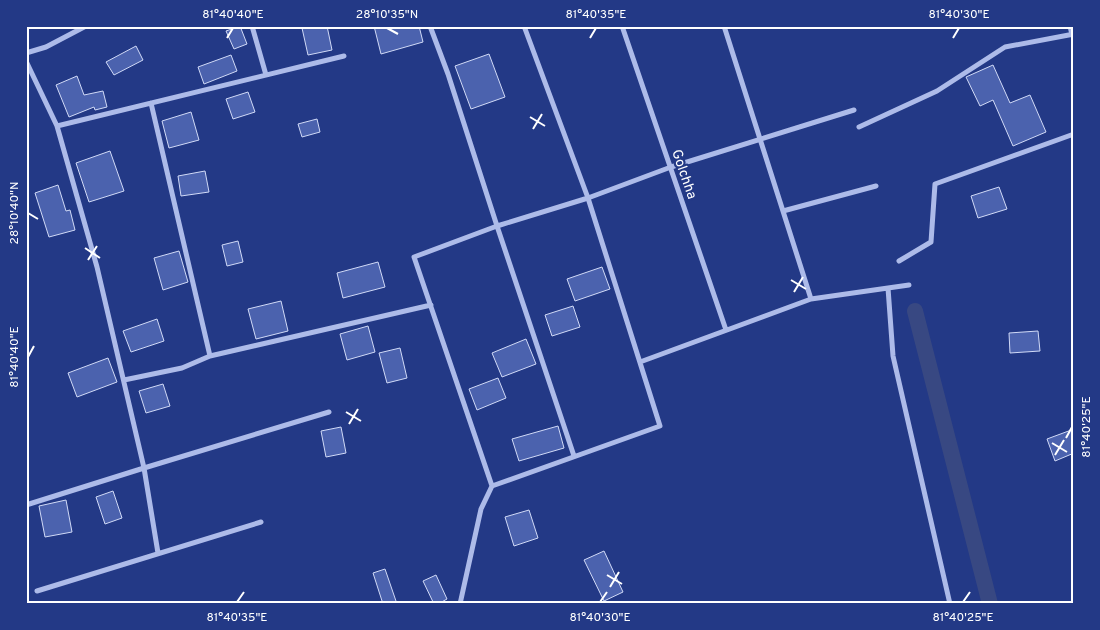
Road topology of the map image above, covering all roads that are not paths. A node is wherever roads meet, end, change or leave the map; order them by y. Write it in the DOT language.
graph roads {
  1 [pos="86,26"];
  2 [pos="252,26"];
  3 [pos="430,26"];
  4 [pos="524,26"];
  5 [pos="622,26"];
  6 [pos="724,26"];
  7 [pos="1070,26"];
  8 [pos="1073,34"];
  9 [pos="26,53"];
  10 [pos="344,56"];
  11 [pos="26,62"];
  12 [pos="266,75"];
  13 [pos="150,103"];
  14 [pos="854,110"];
  15 [pos="58,126"];
  16 [pos="859,127"];
  17 [pos="1074,134"];
  18 [pos="760,141"];
  19 [pos="671,168"];
  20 [pos="876,186"];
  21 [pos="588,198"];
  22 [pos="783,210"];
  23 [pos="497,226"];
  24 [pos="899,260"];
  25 [pos="910,285"];
  26 [pos="888,288"];
  27 [pos="812,299"];
  28 [pos="431,305"];
  29 [pos="726,330"];
  30 [pos="210,356"];
  31 [pos="640,362"];
  32 [pos="124,380"];
  33 [pos="329,412"];
  34 [pos="574,456"];
  35 [pos="144,468"];
  36 [pos="492,486"];
  37 [pos="26,505"];
  38 [pos="261,522"];
  39 [pos="158,554"];
  40 [pos="37,591"];
  41 [pos="460,604"];
  42 [pos="950,604"];
  1 -- 9 [label="street"];
  2 -- 12 [label="street"];
  3 -- 23 [label="street"];
  4 -- 21 [label="street"];
  5 -- 19 [label="street, Golchha"];
  6 -- 18 [label="street"];
  7 -- 8 [label="street"];
  8 -- 16 [label="street"];
  10 -- 12 [label="street"];
  11 -- 15 [label="street"];
  12 -- 13 [label="street"];
  13 -- 15 [label="street"];
  13 -- 30 [label="street"];
  14 -- 18 [label="street"];
  15 -- 32 [label="street"];
  17 -- 24 [label="street"];
  18 -- 19 [label="street"];
  18 -- 22 [label="street"];
  19 -- 21 [label="street"];
  19 -- 29 [label="street, Golchha"];
  20 -- 22 [label="street"];
  21 -- 23 [label="street"];
  21 -- 31 [label="street"];
  22 -- 27 [label="street"];
  23 -- 28 [label="street"];
  23 -- 34 [label="street"];
  25 -- 26 [label="street"];
  26 -- 27 [label="street"];
  26 -- 42 [label="street"];
  27 -- 29 [label="street"];
  28 -- 30 [label="street"];
  28 -- 36 [label="street"];
  29 -- 31 [label="street"];
  30 -- 32 [label="street"];
  31 -- 34 [label="street"];
  32 -- 35 [label="street"];
  33 -- 35 [label="street"];
  34 -- 36 [label="street"];
  35 -- 37 [label="street"];
  35 -- 39 [label="street"];
  36 -- 41 [label="street"];
  38 -- 39 [label="street"];
  39 -- 40 [label="street"];
}
